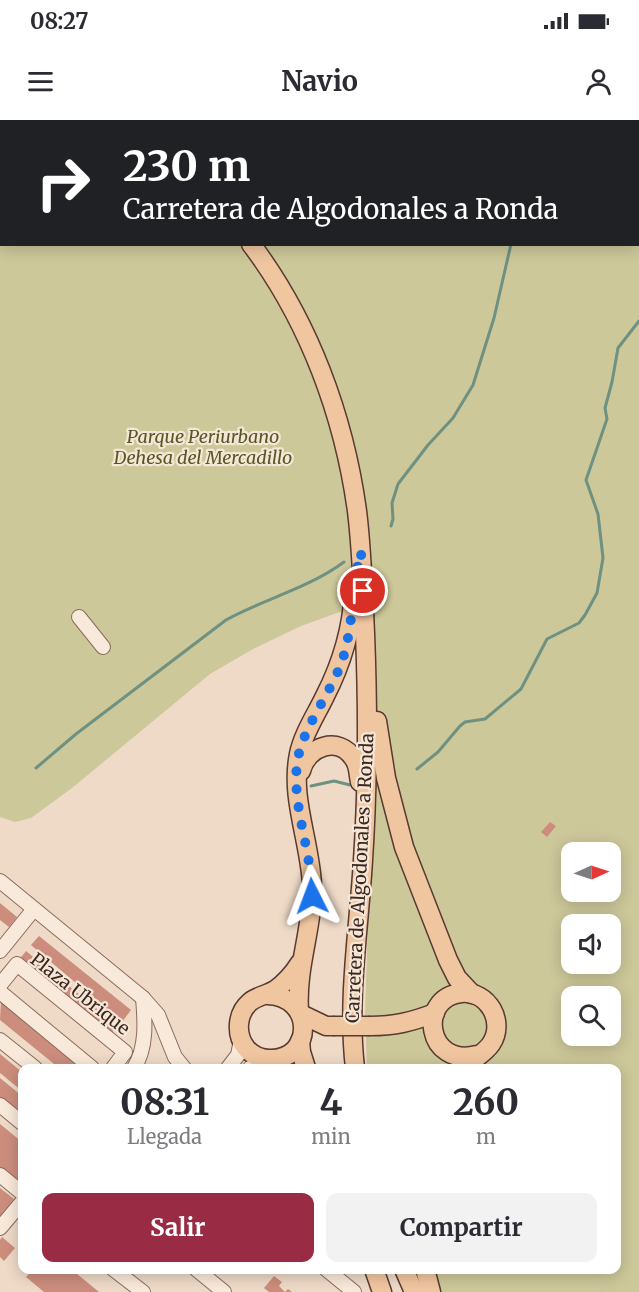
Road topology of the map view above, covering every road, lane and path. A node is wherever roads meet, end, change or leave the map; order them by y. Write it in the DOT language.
graph roads {
  1 [pos="251,246"];
  2 [pos="361,552"];
  3 [pos="79,616"];
  4 [pos="103,647"];
  5 [pos="365,649"];
  6 [pos="297,778"];
  7 [pos="366,814"];
  8 [pos="0,881"];
  9 [pos="34,909"];
  10 [pos="0,951"];
  11 [pos="301,962"];
  12 [pos="0,985"];
  13 [pos="0,992"];
  14 [pos="472,994"];
  15 [pos="267,995"];
  16 [pos="143,998"];
  17 [pos="300,1012"];
  18 [pos="435,1013"];
  19 [pos="329,1026"];
  20 [pos="395,1026"];
  21 [pos="435,1039"];
  22 [pos="0,1040"];
  23 [pos="241,1040"];
  24 [pos="301,1040"];
  25 [pos="277,1059"];
  26 [pos="470,1062"];
  27 [pos="30,1064"];
  28 [pos="87,1064"];
  29 [pos="116,1064"];
  30 [pos="136,1064"];
  31 [pos="181,1064"];
  32 [pos="231,1064"];
  33 [pos="262,1064"];
  34 [pos="286,1064"];
  35 [pos="305,1064"];
  36 [pos="355,1064"];
  37 [pos="0,1105"];
  38 [pos="18,1120"];
  39 [pos="0,1175"];
  40 [pos="18,1190"];
  41 [pos="18,1207"];
  42 [pos="7,1222"];
  43 [pos="120,1274"];
  44 [pos="202,1274"];
  45 [pos="332,1274"];
  46 [pos="376,1274"];
  47 [pos="406,1274"];
  48 [pos="426,1274"];
  49 [pos="143,1292"];
  50 [pos="224,1292"];
  51 [pos="354,1292"];
  52 [pos="382,1292"];
  53 [pos="414,1292"];
  54 [pos="431,1292"];
  1 -- 2 [label="main road, Carretera de Algodonales a Ronda"];
  2 -- 5 [label="main road, Carretera de Algodonales a Ronda"];
  2 -- 6 [label="main road"];
  3 -- 4 [label="street"];
  5 -- 7 [label="main road, Carretera de Algodonales a Ronda"];
  5 -- 14 [label="main road"];
  6 -- 7 [label="main road"];
  6 -- 11 [label="main road"];
  7 -- 36 [label="main road, Carretera de Algodonales a Ronda"];
  8 -- 9 [label="street"];
  9 -- 10 [label="street"];
  9 -- 16 [label="street"];
  11 -- 15 [label="main road"];
  11 -- 17 [label="main road"];
  12 -- 29 [label="street, Plaza Ubrique"];
  13 -- 28 [label="street"];
  14 -- 18 [label="main road"];
  14 -- 26 [label="main road"];
  15 -- 17 [label="main road"];
  15 -- 23 [label="main road"];
  16 -- 30 [label="street"];
  16 -- 31 [label="street"];
  17 -- 19 [label="main road"];
  17 -- 24 [label="main road"];
  18 -- 20 [label="main road"];
  18 -- 21 [label="main road"];
  19 -- 20 [label="main road, bridge"];
  19 -- 24 [label="main road"];
  20 -- 21 [label="main road"];
  21 -- 26 [label="main road"];
  22 -- 27 [label="street"];
  23 -- 25 [label="main road"];
  23 -- 32 [label="street"];
  24 -- 25 [label="main road"];
  24 -- 35 [label="main road"];
  25 -- 33 [label="street"];
  25 -- 34 [label="main road"];
  37 -- 38 [label="street"];
  39 -- 40 [label="street"];
  41 -- 42 [label="street"];
  43 -- 49 [label="street"];
  44 -- 50 [label="street"];
  45 -- 51 [label="street"];
  46 -- 52 [label="main road"];
  47 -- 53 [label="main road"];
  48 -- 54 [label="main road"];
}
